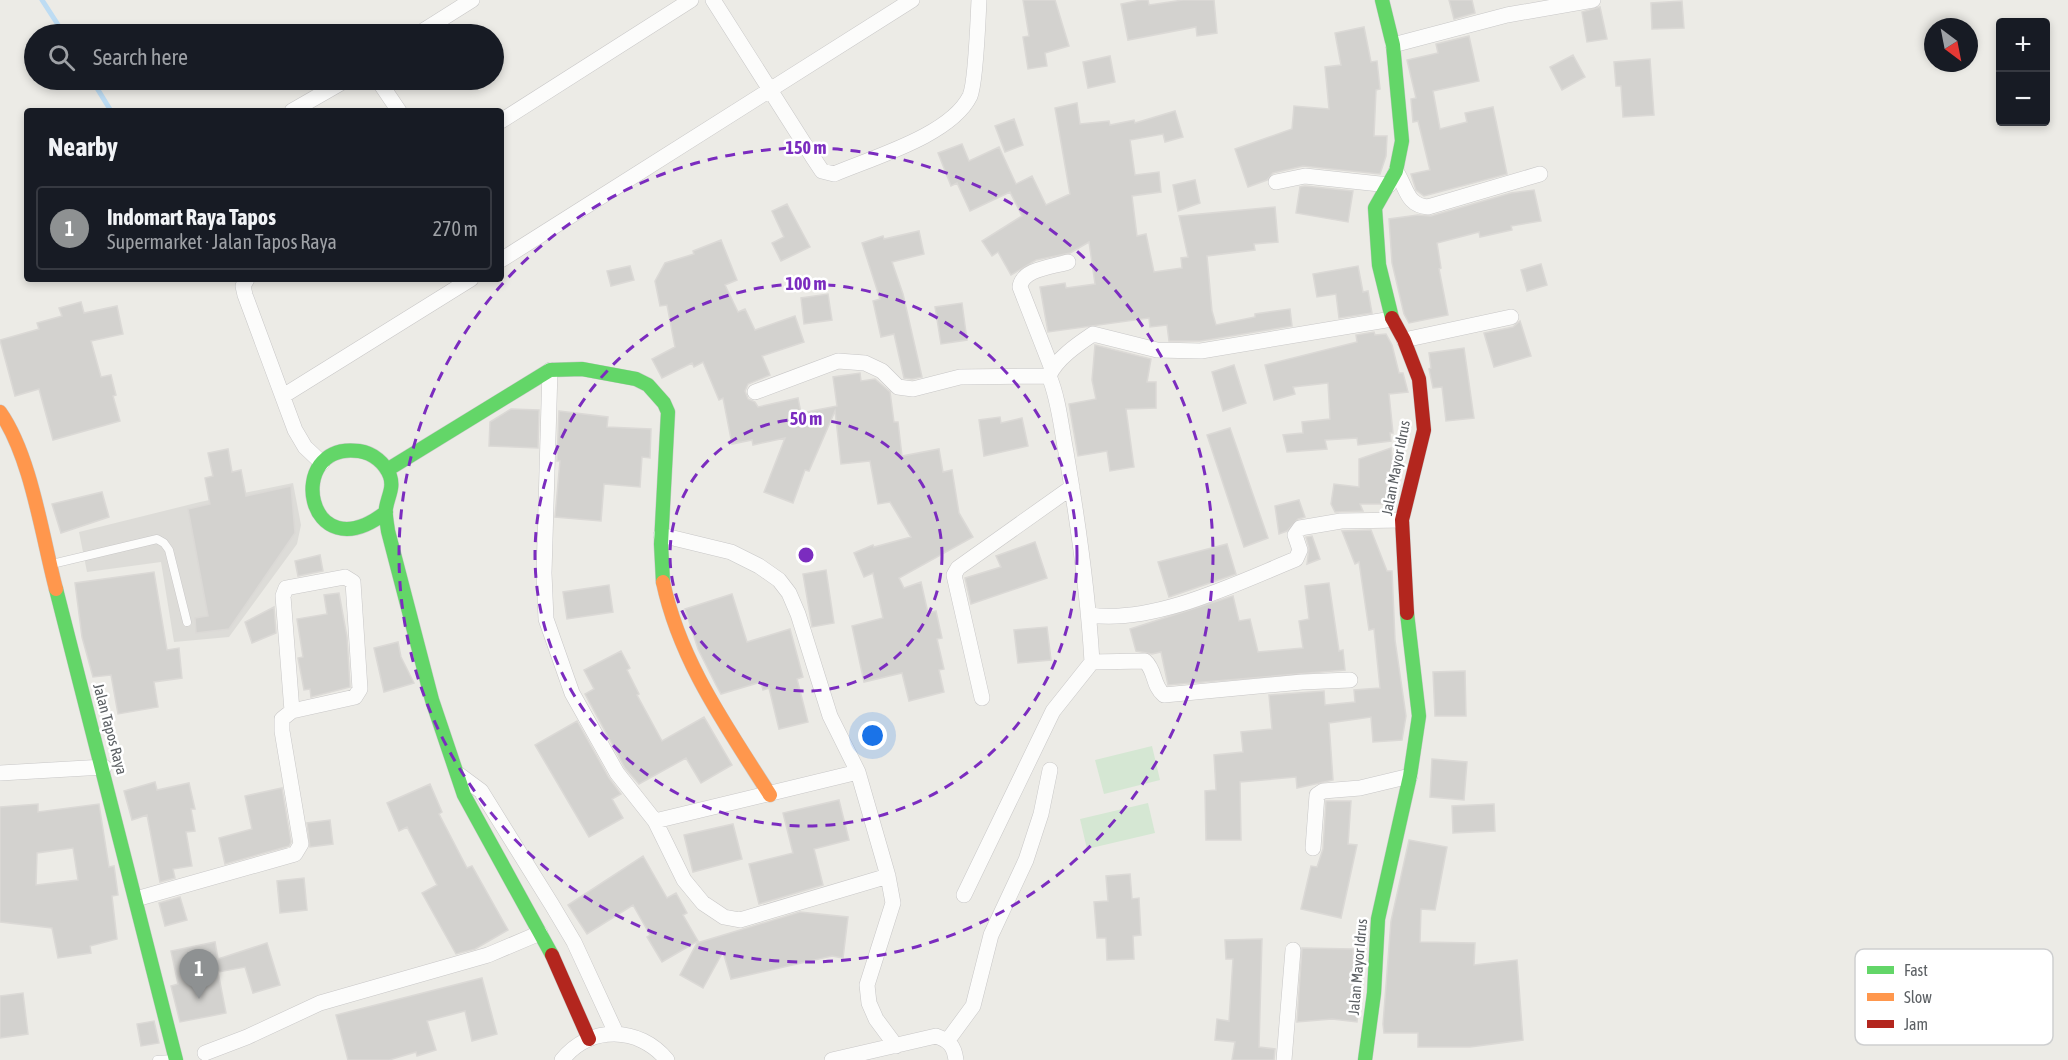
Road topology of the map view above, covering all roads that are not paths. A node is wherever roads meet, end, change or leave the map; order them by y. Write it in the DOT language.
graph roads {
  1 [pos="472,0"];
  2 [pos="691,0"];
  3 [pos="713,0"];
  4 [pos="912,0"];
  5 [pos="979,0"];
  6 [pos="1382,0"];
  7 [pos="1593,0"];
  8 [pos="434,24"];
  9 [pos="1393,45"];
  10 [pos="771,89"];
  11 [pos="329,90"];
  12 [pos="385,90"];
  13 [pos="297,108"];
  14 [pos="397,108"];
  15 [pos="504,120"];
  16 [pos="1540,174"];
  17 [pos="1392,178"];
  18 [pos="1276,182"];
  19 [pos="504,258"];
  20 [pos="1068,262"];
  21 [pos="245,282"];
  22 [pos="466,282"];
  23 [pos="1511,317"];
  24 [pos="1392,319"];
  25 [pos="1404,340"];
  26 [pos="550,370"];
  27 [pos="1051,372"];
  28 [pos="755,392"];
  29 [pos="283,396"];
  30 [pos="0,412"];
  31 [pos="322,463"];
  32 [pos="387,470"];
  33 [pos="1072,487"];
  34 [pos="386,512"];
  35 [pos="1402,520"];
  36 [pos="661,535"];
  37 [pos="49,565"];
  38 [pos="1090,615"];
  39 [pos="187,622"];
  40 [pos="1092,662"];
  41 [pos="1350,680"];
  42 [pos="982,698"];
  43 [pos="292,711"];
  44 [pos="104,767"];
  45 [pos="1050,770"];
  46 [pos="858,772"];
  47 [pos="0,773"];
  48 [pos="458,774"];
  49 [pos="1410,776"];
  50 [pos="770,795"];
  51 [pos="655,820"];
  52 [pos="1313,848"];
  53 [pos="888,876"];
  54 [pos="964,895"];
  55 [pos="136,899"];
  56 [pos="540,933"];
  57 [pos="1293,950"];
  58 [pos="616,1033"];
  59 [pos="589,1039"];
  60 [pos="948,1040"];
  61 [pos="896,1046"];
  62 [pos="205,1053"];
  63 [pos="176,1059"];
  64 [pos="157,1060"];
  65 [pos="562,1060"];
  66 [pos="667,1060"];
  67 [pos="832,1060"];
  68 [pos="956,1060"];
  69 [pos="1284,1060"];
  70 [pos="1365,1060"];
  1 -- 8 [label="street"];
  2 -- 15 [label="street"];
  3 -- 10 [label="street"];
  4 -- 10 [label="street"];
  5 -- 10 [label="street"];
  6 -- 9 [label="street, Jalan Mayor Idrus"];
  7 -- 9 [label="street"];
  9 -- 17 [label="street, Jalan Mayor Idrus"];
  10 -- 19 [label="street"];
  11 -- 13 [label="street"];
  12 -- 14 [label="street"];
  16 -- 17 [label="street"];
  17 -- 18 [label="street"];
  17 -- 24 [label="street, Jalan Mayor Idrus"];
  20 -- 27 [label="street"];
  21 -- 29 [label="street"];
  22 -- 29 [label="street"];
  23 -- 25 [label="street"];
  24 -- 25 [label="street, Jalan Mayor Idrus"];
  24 -- 27 [label="street"];
  25 -- 35 [label="street, Jalan Mayor Idrus"];
  26 -- 32 [label="street"];
  26 -- 36 [label="street"];
  26 -- 51 [label="street"];
  27 -- 28 [label="street"];
  27 -- 33 [label="street"];
  29 -- 31 [label="street"];
  30 -- 37 [label="street, Jalan Tapos Raya"];
  31 -- 32 [label="street"];
  31 -- 34 [label="street"];
  32 -- 34 [label="street"];
  33 -- 38 [label="street"];
  33 -- 42 [label="street"];
  34 -- 48 [label="street"];
  35 -- 38 [label="street"];
  35 -- 49 [label="street, Jalan Mayor Idrus"];
  36 -- 46 [label="street"];
  36 -- 50 [label="street"];
  37 -- 39 [label="lane"];
  37 -- 44 [label="street, Jalan Tapos Raya"];
  38 -- 40 [label="street"];
  40 -- 41 [label="street"];
  40 -- 54 [label="street"];
  43 -- 43 [label="street"];
  43 -- 55 [label="street"];
  44 -- 47 [label="street"];
  44 -- 55 [label="street, Jalan Tapos Raya"];
  45 -- 60 [label="street"];
  46 -- 50 [label="street"];
  46 -- 53 [label="street"];
  48 -- 56 [label="street"];
  48 -- 58 [label="street"];
  49 -- 52 [label="street"];
  49 -- 70 [label="street, Jalan Mayor Idrus"];
  50 -- 51 [label="street"];
  51 -- 53 [label="street"];
  53 -- 61 [label="street"];
  55 -- 63 [label="street, Jalan Tapos Raya"];
  56 -- 59 [label="street"];
  56 -- 62 [label="street"];
  57 -- 69 [label="street"];
  58 -- 59 [label="street"];
  58 -- 66 [label="street"];
  59 -- 65 [label="street"];
  60 -- 61 [label="street"];
  60 -- 68 [label="street"];
  61 -- 67 [label="street"];
  63 -- 64 [label="lane"];
}
